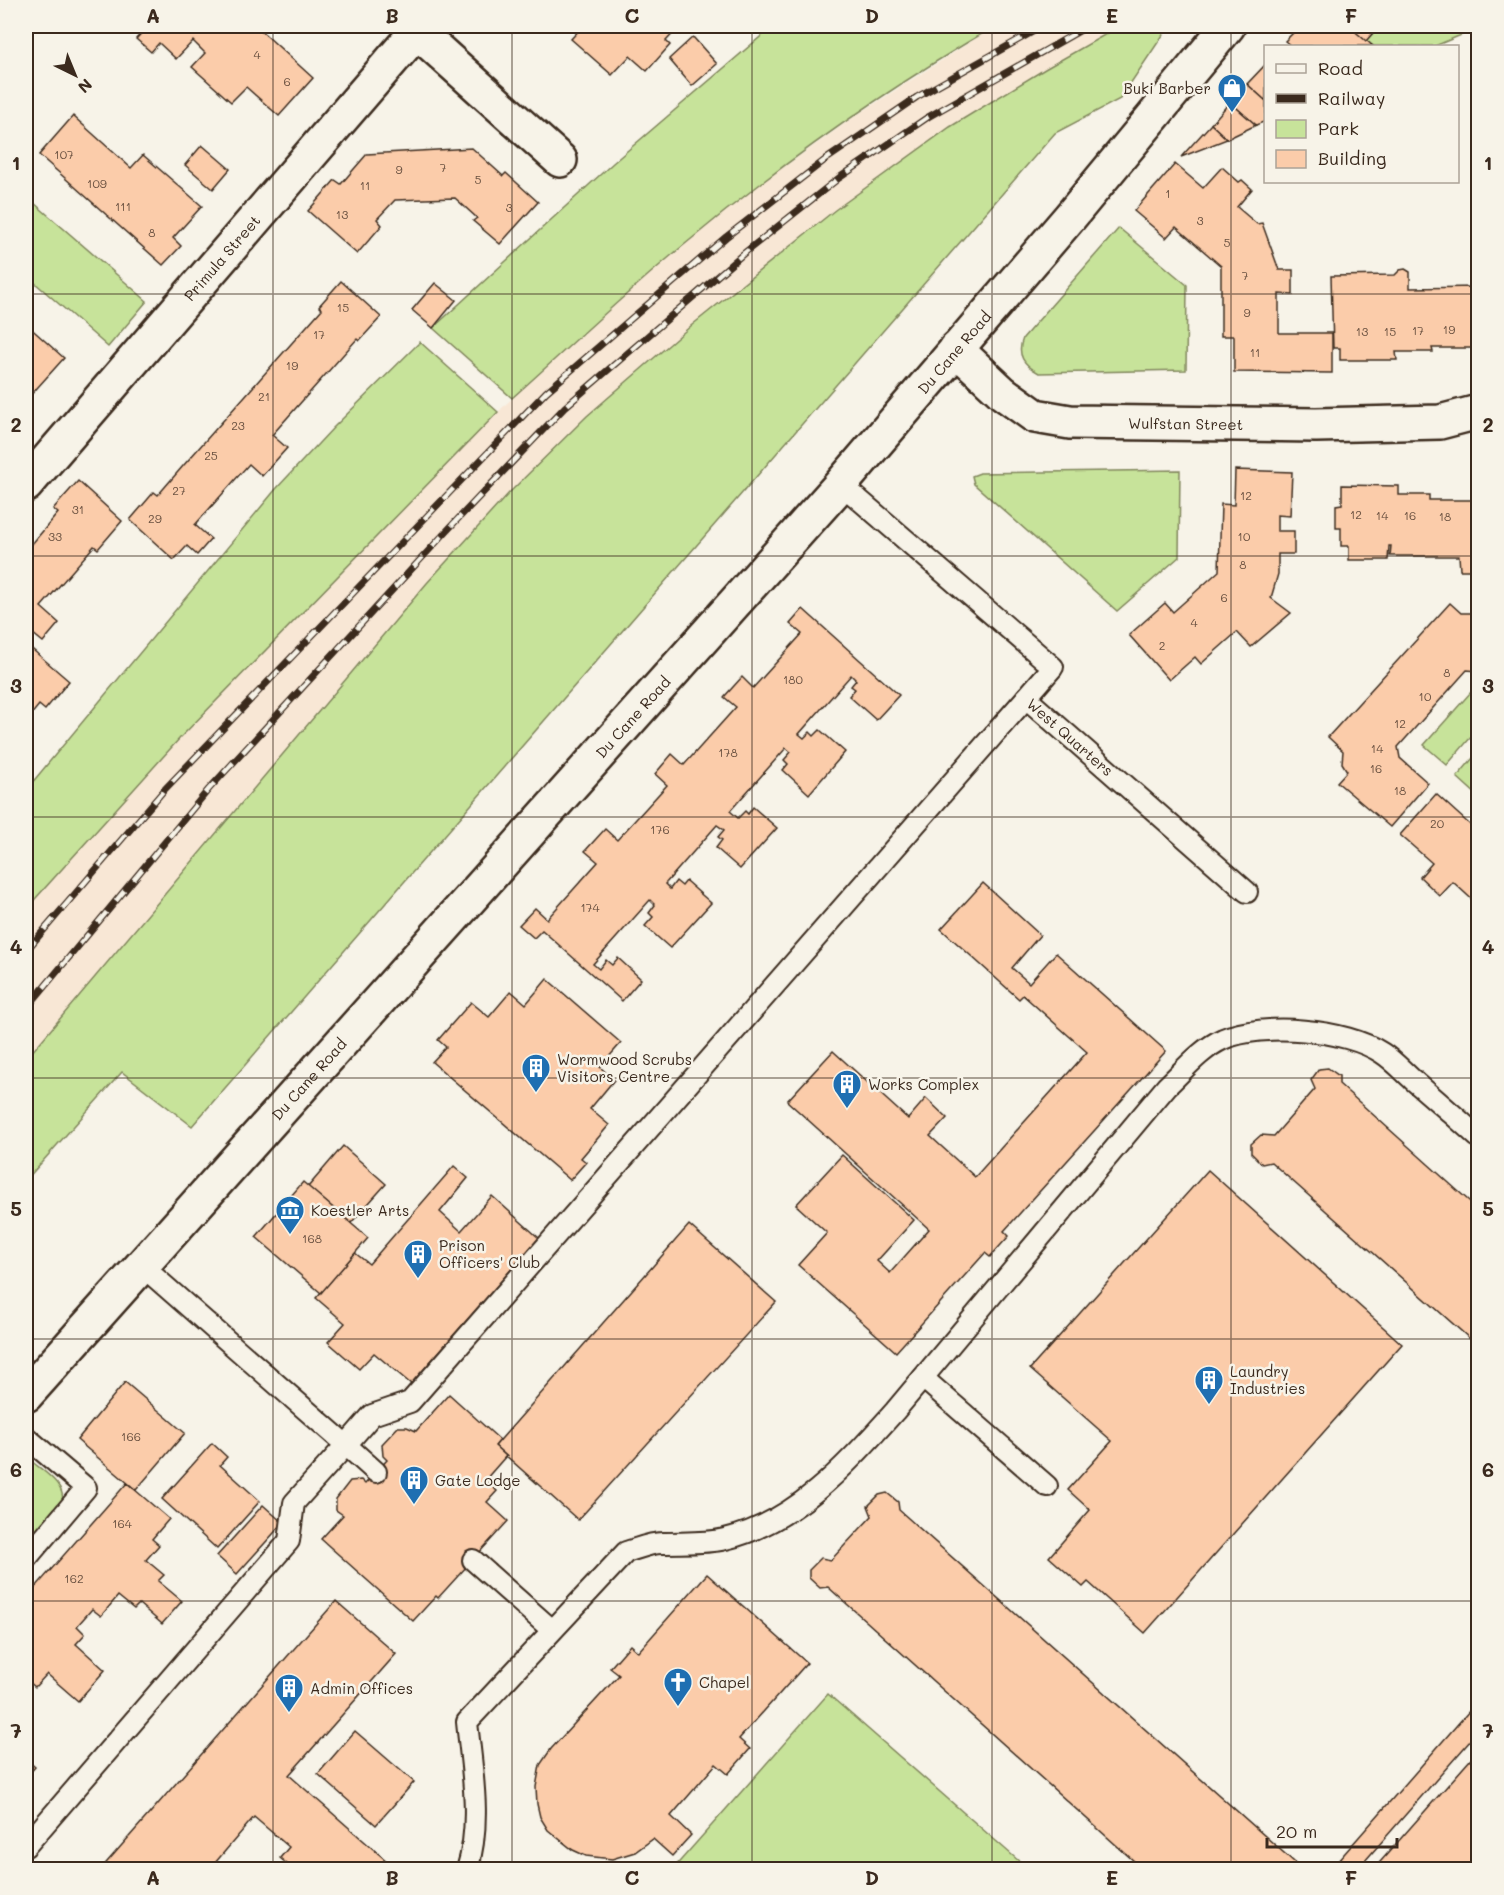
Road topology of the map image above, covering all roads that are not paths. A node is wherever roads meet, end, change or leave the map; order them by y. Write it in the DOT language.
graph roads {
  1 [pos="1228,26"];
  2 [pos="414,28"];
  3 [pos="560,160"];
  4 [pos="956,349"];
  5 [pos="1479,411"];
  6 [pos="1440,422"];
  7 [pos="1479,432"];
  8 [pos="841,484"];
  9 [pos="26,485"];
  10 [pos="1026,698"];
  11 [pos="1247,892"];
  12 [pos="1479,1137"];
  13 [pos="141,1265"];
  14 [pos="923,1378"];
  15 [pos="26,1395"];
  16 [pos="26,1437"];
  17 [pos="346,1445"];
  18 [pos="376,1472"];
  19 [pos="1047,1486"];
  20 [pos="26,1559"];
  21 [pos="473,1560"];
  22 [pos="552,1630"];
  23 [pos="26,1846"];
  24 [pos="467,1869"];
  1 -- 4 [label="street, Du Cane Road"];
  2 -- 3 [label="street, Primula Street"];
  2 -- 9 [label="street, Primula Street"];
  4 -- 6 [label="street, Wulfstan Street"];
  4 -- 8 [label="street, Du Cane Road"];
  5 -- 6 [label="street, Wulfstan Street"];
  6 -- 7 [label="street, Wulfstan Street"];
  8 -- 10 [label="lane, West Quarters"];
  8 -- 13 [label="street, Du Cane Road"];
  10 -- 11 [label="lane, West Quarters"];
  10 -- 17 [label="lane"];
  12 -- 14 [label="lane"];
  13 -- 15 [label="street, Du Cane Road"];
  13 -- 17 [label="lane"];
  14 -- 19 [label="lane"];
  14 -- 22 [label="lane"];
  16 -- 20 [label="lane"];
  17 -- 18 [label="lane"];
  17 -- 23 [label="lane"];
  21 -- 22 [label="lane"];
  22 -- 24 [label="lane"];
}
